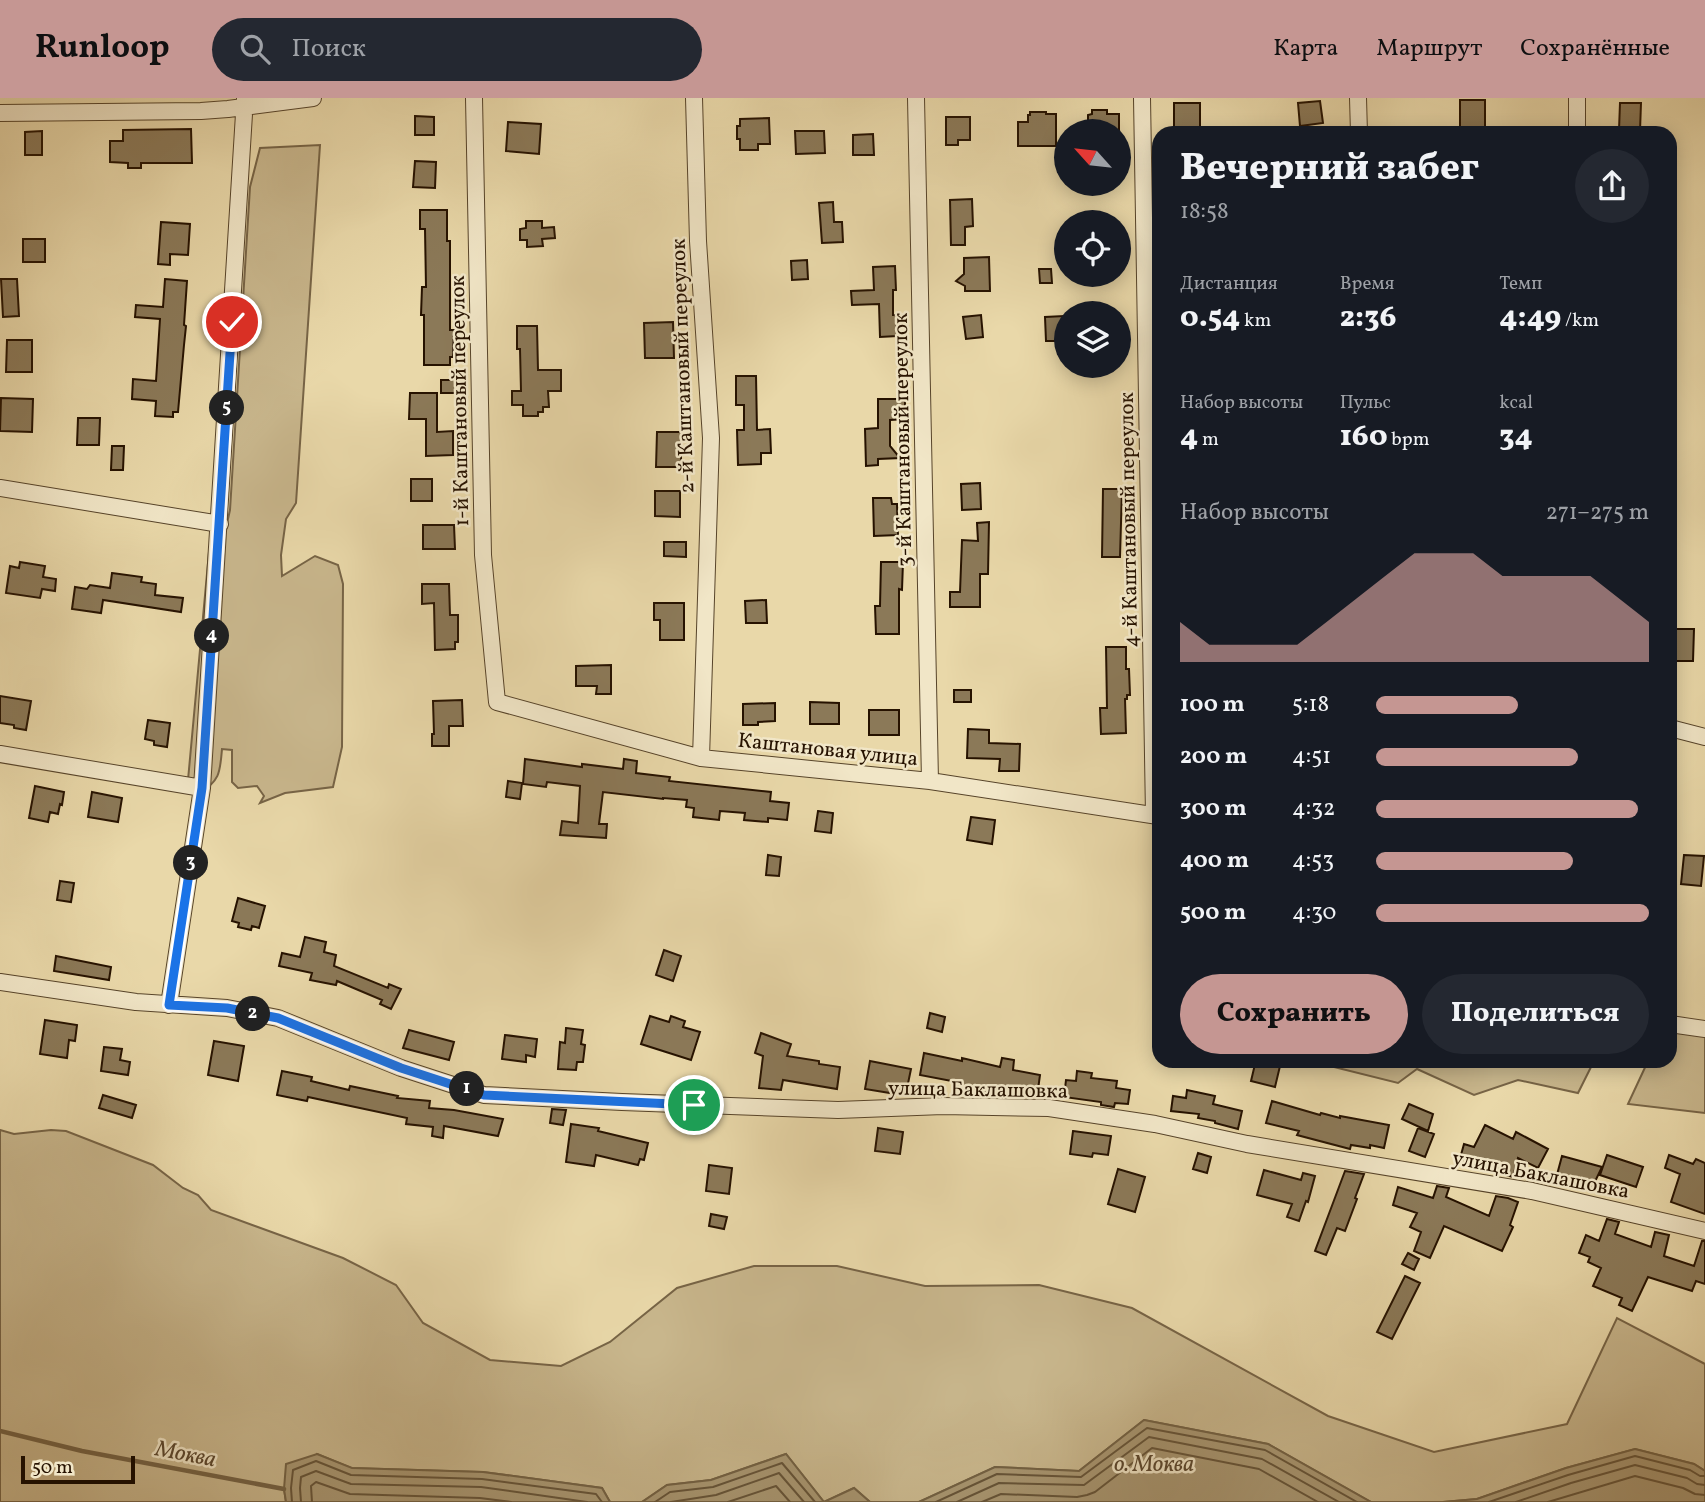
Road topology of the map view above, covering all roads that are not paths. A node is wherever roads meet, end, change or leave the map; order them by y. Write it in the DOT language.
graph roads {
  1 [pos="313,98"];
  2 [pos="474,98"];
  3 [pos="694,98"];
  4 [pos="916,98"];
  5 [pos="1142,98"];
  6 [pos="1359,98"];
  7 [pos="1577,98"];
  8 [pos="245,102"];
  9 [pos="0,113"];
  10 [pos="1359,126"];
  11 [pos="1577,126"];
  12 [pos="0,488"];
  13 [pos="220,524"];
  14 [pos="1152,610"];
  15 [pos="498,702"];
  16 [pos="1677,730"];
  17 [pos="1705,737"];
  18 [pos="0,754"];
  19 [pos="701,758"];
  20 [pos="930,781"];
  21 [pos="202,788"];
  22 [pos="1152,814"];
  23 [pos="0,982"];
  24 [pos="169,1005"];
  25 [pos="1677,1025"];
  26 [pos="1705,1029"];
  27 [pos="1705,1231"];
  1 -- 8 [label="street"];
  2 -- 15 [label="street, 1-й Каштановый переулок"];
  3 -- 19 [label="street, 2-й Каштановый переулок"];
  4 -- 20 [label="street, 3-й Каштановый переулок"];
  5 -- 14 [label="street, 4-й Каштановый переулок"];
  6 -- 10 [label="street"];
  7 -- 11 [label="street"];
  8 -- 9 [label="street"];
  8 -- 13 [label="street"];
  12 -- 13 [label="street"];
  13 -- 21 [label="street"];
  15 -- 19 [label="street, Каштановая улица"];
  16 -- 17 [label="street"];
  18 -- 21 [label="street"];
  19 -- 20 [label="street, Каштановая улица"];
  20 -- 22 [label="street, Каштановая улица"];
  21 -- 24 [label="street"];
  23 -- 24 [label="street, улица Баклашовка"];
  24 -- 27 [label="street, улица Баклашовка"];
  25 -- 26 [label="street"];
}
